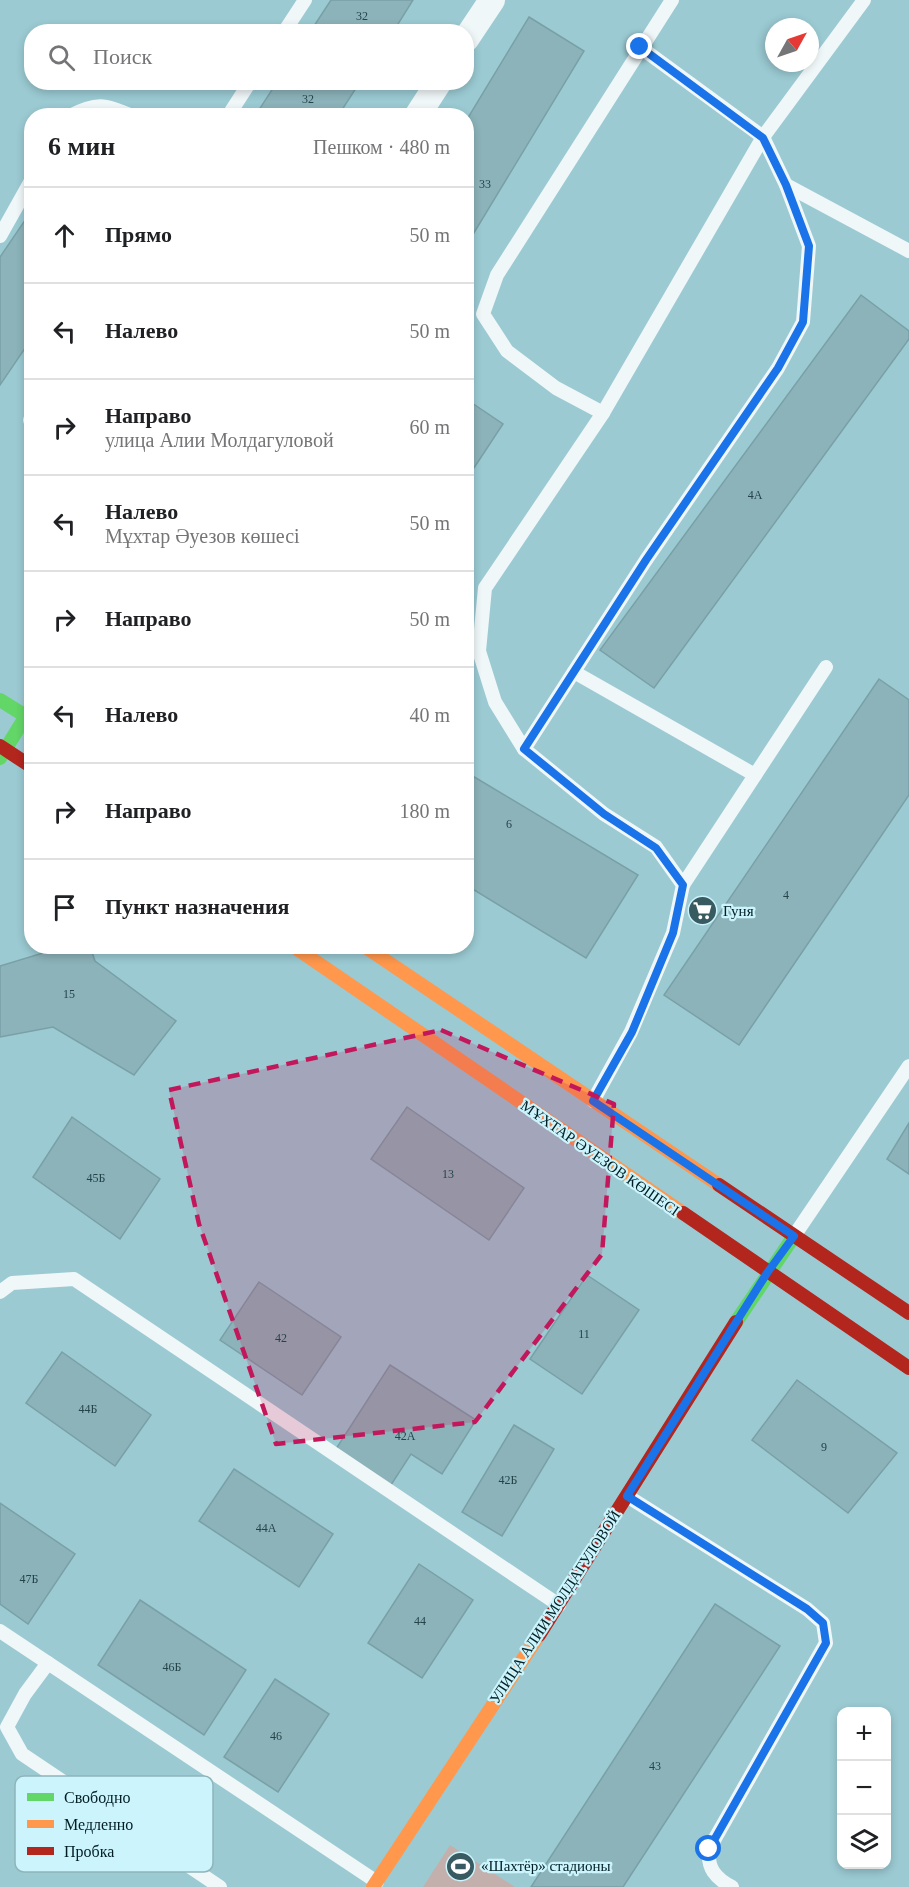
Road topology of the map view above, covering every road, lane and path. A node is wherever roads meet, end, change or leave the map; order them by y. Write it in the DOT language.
graph roads {
  1 [pos="305,0"];
  2 [pos="492,0"];
  3 [pos="672,0"];
  4 [pos="864,0"];
  5 [pos="289,24"];
  6 [pos="474,27"];
  7 [pos="640,47"];
  8 [pos="245,90"];
  9 [pos="433,90"];
  10 [pos="85,108"];
  11 [pos="113,108"];
  12 [pos="233,108"];
  13 [pos="422,108"];
  14 [pos="763,138"];
  15 [pos="786,185"];
  16 [pos="24,193"];
  17 [pos="0,236"];
  18 [pos="909,250"];
  19 [pos="603,413"];
  20 [pos="826,667"];
  21 [pos="574,672"];
  22 [pos="0,700"];
  23 [pos="24,712"];
  24 [pos="24,721"];
  25 [pos="524,749"];
  26 [pos="2,751"];
  27 [pos="24,763"];
  28 [pos="755,775"];
  29 [pos="683,885"];
  30 [pos="304,954"];
  31 [pos="376,954"];
  32 [pos="909,1066"];
  33 [pos="593,1101"];
  34 [pos="794,1236"];
  35 [pos="767,1273"];
  36 [pos="0,1292"];
  37 [pos="909,1313"];
  38 [pos="909,1368"];
  39 [pos="627,1496"];
  40 [pos="559,1605"];
  41 [pos="0,1631"];
  42 [pos="48,1663"];
  43 [pos="55,1776"];
  44 [pos="198,1872"];
  45 [pos="375,1884"];
  46 [pos="220,1887"];
  47 [pos="732,1887"];
  1 -- 5 [label="lane"];
  2 -- 6 [label="street"];
  3 -- 7 [label="lane"];
  4 -- 14 [label="lane"];
  7 -- 14 [label="lane"];
  7 -- 19 [label="lane"];
  8 -- 12 [label="lane"];
  9 -- 13 [label="street"];
  10 -- 11 [label="lane"];
  14 -- 15 [label="lane"];
  14 -- 19 [label="lane"];
  15 -- 18 [label="lane"];
  15 -- 21 [label="lane"];
  16 -- 17 [label="lane"];
  19 -- 25 [label="lane"];
  20 -- 28 [label="lane"];
  21 -- 25 [label="lane"];
  21 -- 28 [label="lane"];
  22 -- 23 [label="street"];
  24 -- 26 [label="street"];
  25 -- 29 [label="lane"];
  26 -- 27 [label="street"];
  28 -- 29 [label="lane"];
  29 -- 33 [label="lane"];
  30 -- 35 [label="street, МҰХТАР ӘУЕЗОВ КӨШЕСІ"];
  31 -- 33 [label="street"];
  32 -- 34 [label="lane"];
  33 -- 34 [label="street"];
  34 -- 35 [label="street, УЛИЦА АЛИИ МОЛДАГУЛОВОЙ"];
  34 -- 37 [label="street"];
  35 -- 38 [label="street, МҰХТАР ӘУЕЗОВ КӨШЕСІ"];
  35 -- 39 [label="street, УЛИЦА АЛИИ МОЛДАГУЛОВОЙ"];
  36 -- 40 [label="lane"];
  39 -- 40 [label="street, УЛИЦА АЛИИ МОЛДАГУЛОВОЙ"];
  39 -- 47 [label="lane"];
  40 -- 45 [label="street, УЛИЦА АЛИИ МОЛДАГУЛОВОЙ"];
  41 -- 42 [label="lane"];
  42 -- 43 [label="lane"];
  42 -- 45 [label="lane"];
  44 -- 46 [label="lane"];
}
